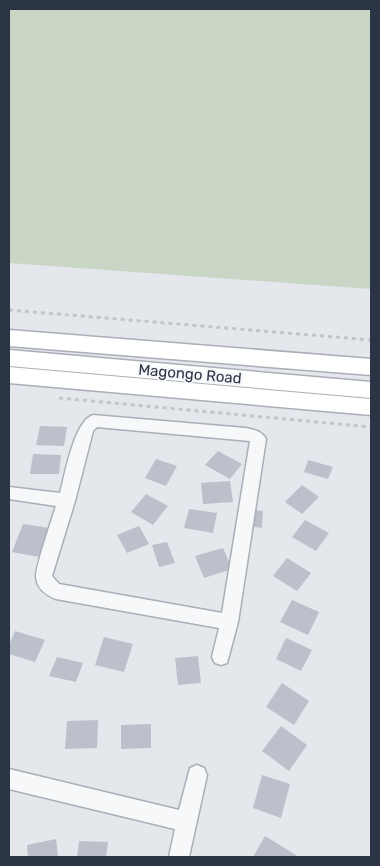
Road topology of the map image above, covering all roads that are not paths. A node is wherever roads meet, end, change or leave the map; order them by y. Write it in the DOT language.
graph roads {
  1 [pos="9,338"];
  2 [pos="9,358"];
  3 [pos="371,368"];
  4 [pos="9,375"];
  5 [pos="371,390"];
  6 [pos="371,407"];
  7 [pos="9,492"];
  8 [pos="67,501"];
  9 [pos="230,622"];
  10 [pos="221,657"];
  11 [pos="197,774"];
  12 [pos="9,780"];
  13 [pos="188,822"];
  14 [pos="179,857"];
  1 -- 3 [label="main road, Magongo Road"];
  2 -- 5 [label="main road, Magongo Road"];
  4 -- 6 [label="main road"];
  7 -- 8 [label="street"];
  8 -- 9 [label="street"];
  8 -- 9 [label="street"];
  9 -- 10 [label="street"];
  11 -- 13 [label="street"];
  12 -- 13 [label="street"];
  13 -- 14 [label="street"];
}
